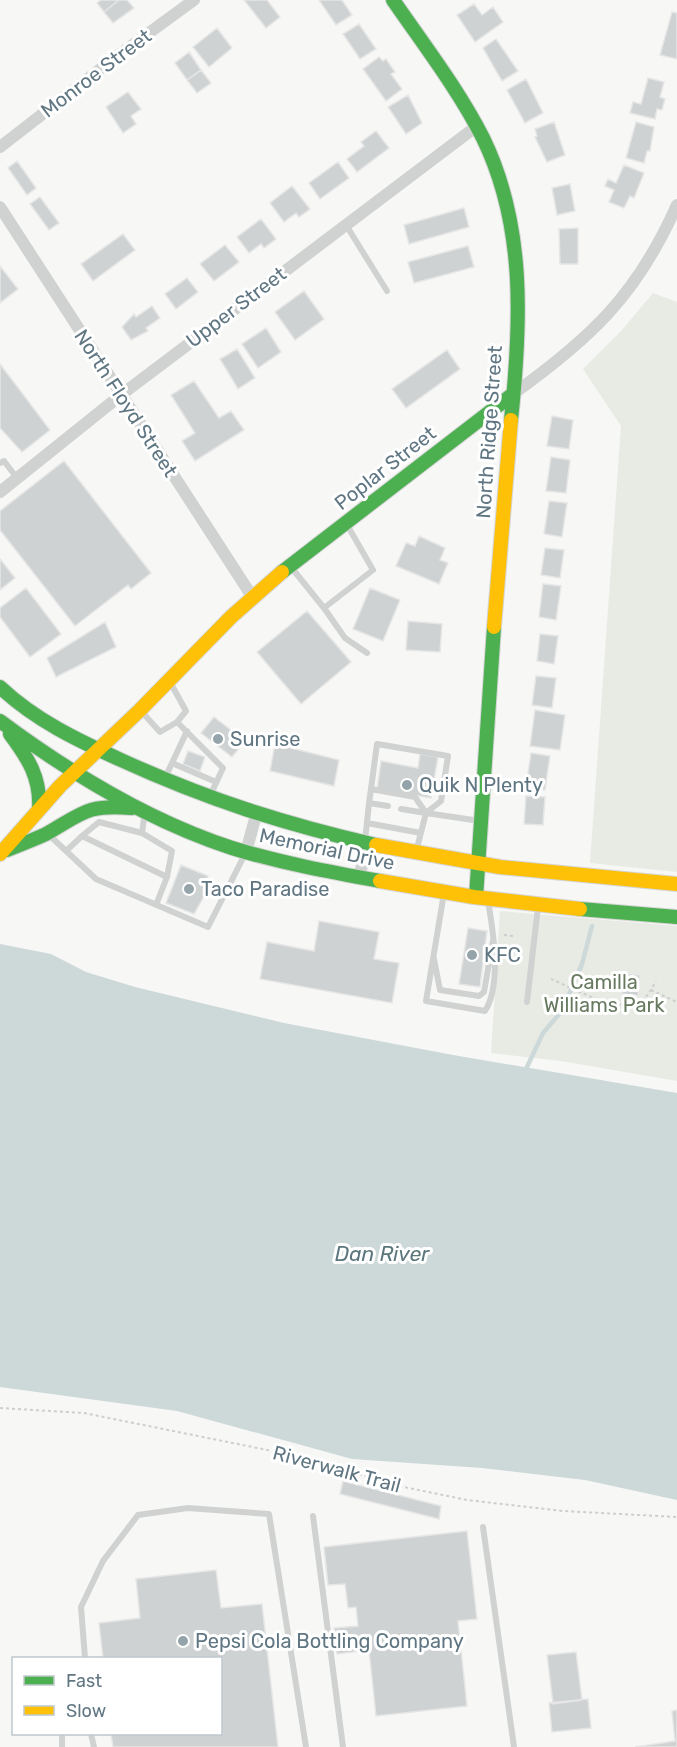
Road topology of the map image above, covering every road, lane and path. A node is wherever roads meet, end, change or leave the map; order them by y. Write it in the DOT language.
graph roads {
  1 [pos="194,0"];
  2 [pos="393,0"];
  3 [pos="477,126"];
  4 [pos="0,147"];
  5 [pos="677,206"];
  6 [pos="0,207"];
  7 [pos="346,225"];
  8 [pos="387,291"];
  9 [pos="513,394"];
  10 [pos="121,395"];
  11 [pos="0,463"];
  12 [pos="17,478"];
  13 [pos="0,492"];
  14 [pos="345,523"];
  15 [pos="290,566"];
  16 [pos="253,598"];
  17 [pos="324,608"];
  18 [pos="367,653"];
  19 [pos="169,681"];
  20 [pos="0,687"];
  21 [pos="140,710"];
  22 [pos="0,721"];
  23 [pos="177,722"];
  24 [pos="187,732"];
  25 [pos="98,750"];
  26 [pos="172,763"];
  27 [pos="75,771"];
  28 [pos="164,780"];
  29 [pos="216,782"];
  30 [pos="371,789"];
  31 [pos="209,799"];
  32 [pos="369,803"];
  33 [pos="388,806"];
  34 [pos="401,809"];
  35 [pos="39,810"];
  36 [pos="143,810"];
  37 [pos="426,813"];
  38 [pos="256,815"];
  39 [pos="481,821"];
  40 [pos="367,823"];
  41 [pos="46,832"];
  42 [pos="142,833"];
  43 [pos="421,833"];
  44 [pos="82,836"];
  45 [pos="365,841"];
  46 [pos="66,851"];
  47 [pos="246,852"];
  48 [pos="416,852"];
  49 [pos="0,854"];
  50 [pos="478,864"];
  51 [pos="167,877"];
  52 [pos="360,878"];
  53 [pos="677,884"];
  54 [pos="444,892"];
  55 [pos="482,899"];
  56 [pos="156,904"];
  57 [pos="538,905"];
  58 [pos="677,917"];
  59 [pos="494,937"];
  60 [pos="433,956"];
  61 [pos="551,979"];
  62 [pos="656,981"];
  63 [pos="651,990"];
  64 [pos="631,995"];
  65 [pos="527,1002"];
  66 [pos="677,1002"];
  67 [pos="630,1005"];
  68 [pos="0,1408"];
  69 [pos="313,1516"];
  70 [pos="677,1517"];
  71 [pos="483,1527"];
  72 [pos="85,1657"];
  73 [pos="306,1747"];
  74 [pos="343,1747"];
  75 [pos="514,1747"];
  1 -- 4 [label="street, Monroe Street"];
  2 -- 3 [label="main road, North Ridge Street"];
  3 -- 7 [label="street, Upper Street"];
  3 -- 9 [label="main road, North Ridge Street"];
  5 -- 9 [label="street, Poplar Street"];
  6 -- 10 [label="street, North Floyd Street"];
  7 -- 8 [label="lane"];
  7 -- 10 [label="street, Upper Street"];
  9 -- 14 [label="main road, Poplar Street"];
  9 -- 39 [label="main road, North Ridge Street"];
  10 -- 12 [label="street, Upper Street"];
  10 -- 16 [label="street, North Floyd Street"];
  11 -- 12 [label="lane"];
  12 -- 13 [label="street, Upper Street"];
  14 -- 15 [label="main road, Poplar Street"];
  14 -- 17 [label="lane"];
  15 -- 16 [label="main road, Poplar Street"];
  15 -- 17 [label="lane"];
  16 -- 19 [label="main road, Poplar Street"];
  17 -- 18 [label="lane"];
  19 -- 21 [label="main road, Poplar Street"];
  19 -- 23 [label="lane"];
  20 -- 25 [label="main road, Memorial Drive"];
  21 -- 23 [label="lane"];
  21 -- 25 [label="main road, Poplar Street"];
  22 -- 27 [label="main road, Memorial Drive"];
  22 -- 35 [label="main road"];
  23 -- 24 [label="lane"];
  24 -- 26 [label="lane"];
  24 -- 29 [label="lane"];
  25 -- 27 [label="main road, Poplar Street"];
  25 -- 28 [label="main road, Memorial Drive"];
  26 -- 28 [label="lane"];
  26 -- 29 [label="lane"];
  27 -- 35 [label="main road, Poplar Street"];
  27 -- 36 [label="main road, Memorial Drive"];
  28 -- 31 [label="main road, Memorial Drive"];
  29 -- 31 [label="lane"];
  30 -- 32 [label="lane"];
  30 -- 37 [label="lane"];
  30 -- 37 [label="lane"];
  31 -- 38 [label="main road, Memorial Drive"];
  32 -- 33 [label="lane"];
  32 -- 40 [label="lane"];
  34 -- 37 [label="lane"];
  35 -- 49 [label="main road, Poplar Street"];
  36 -- 41 [label="main road"];
  36 -- 42 [label="lane"];
  36 -- 47 [label="main road, Memorial Drive"];
  37 -- 39 [label="lane"];
  37 -- 43 [label="lane"];
  38 -- 45 [label="main road, Memorial Drive"];
  38 -- 47 [label="street"];
  39 -- 50 [label="main road, North Ridge Street"];
  40 -- 43 [label="lane"];
  40 -- 45 [label="lane"];
  41 -- 46 [label="lane"];
  41 -- 49 [label="main road"];
  42 -- 44 [label="lane"];
  42 -- 51 [label="lane"];
  43 -- 48 [label="lane"];
  44 -- 46 [label="lane"];
  44 -- 51 [label="lane"];
  45 -- 48 [label="main road, Memorial Drive"];
  45 -- 52 [label="street"];
  46 -- 56 [label="lane"];
  47 -- 52 [label="main road, Memorial Drive"];
  47 -- 56 [label="lane"];
  48 -- 50 [label="main road, Memorial Drive"];
  50 -- 53 [label="main road, Memorial Drive"];
  50 -- 55 [label="main road, North Ridge Street"];
  51 -- 56 [label="lane"];
  52 -- 54 [label="main road, Memorial Drive"];
  54 -- 55 [label="main road, Memorial Drive"];
  54 -- 60 [label="lane"];
  55 -- 57 [label="main road, Memorial Drive"];
  55 -- 59 [label="lane"];
  57 -- 58 [label="main road, Memorial Drive"];
  57 -- 65 [label="lane"];
  59 -- 60 [label="lane"];
  59 -- 60 [label="lane"];
  61 -- 67 [label="path"];
  62 -- 63 [label="path"];
  63 -- 66 [label="path"];
  63 -- 67 [label="path"];
  64 -- 67 [label="path"];
  68 -- 70 [label="path, Riverwalk Trail"];
  69 -- 74 [label="lane"];
  71 -- 75 [label="lane"];
  72 -- 73 [label="lane"];
}
